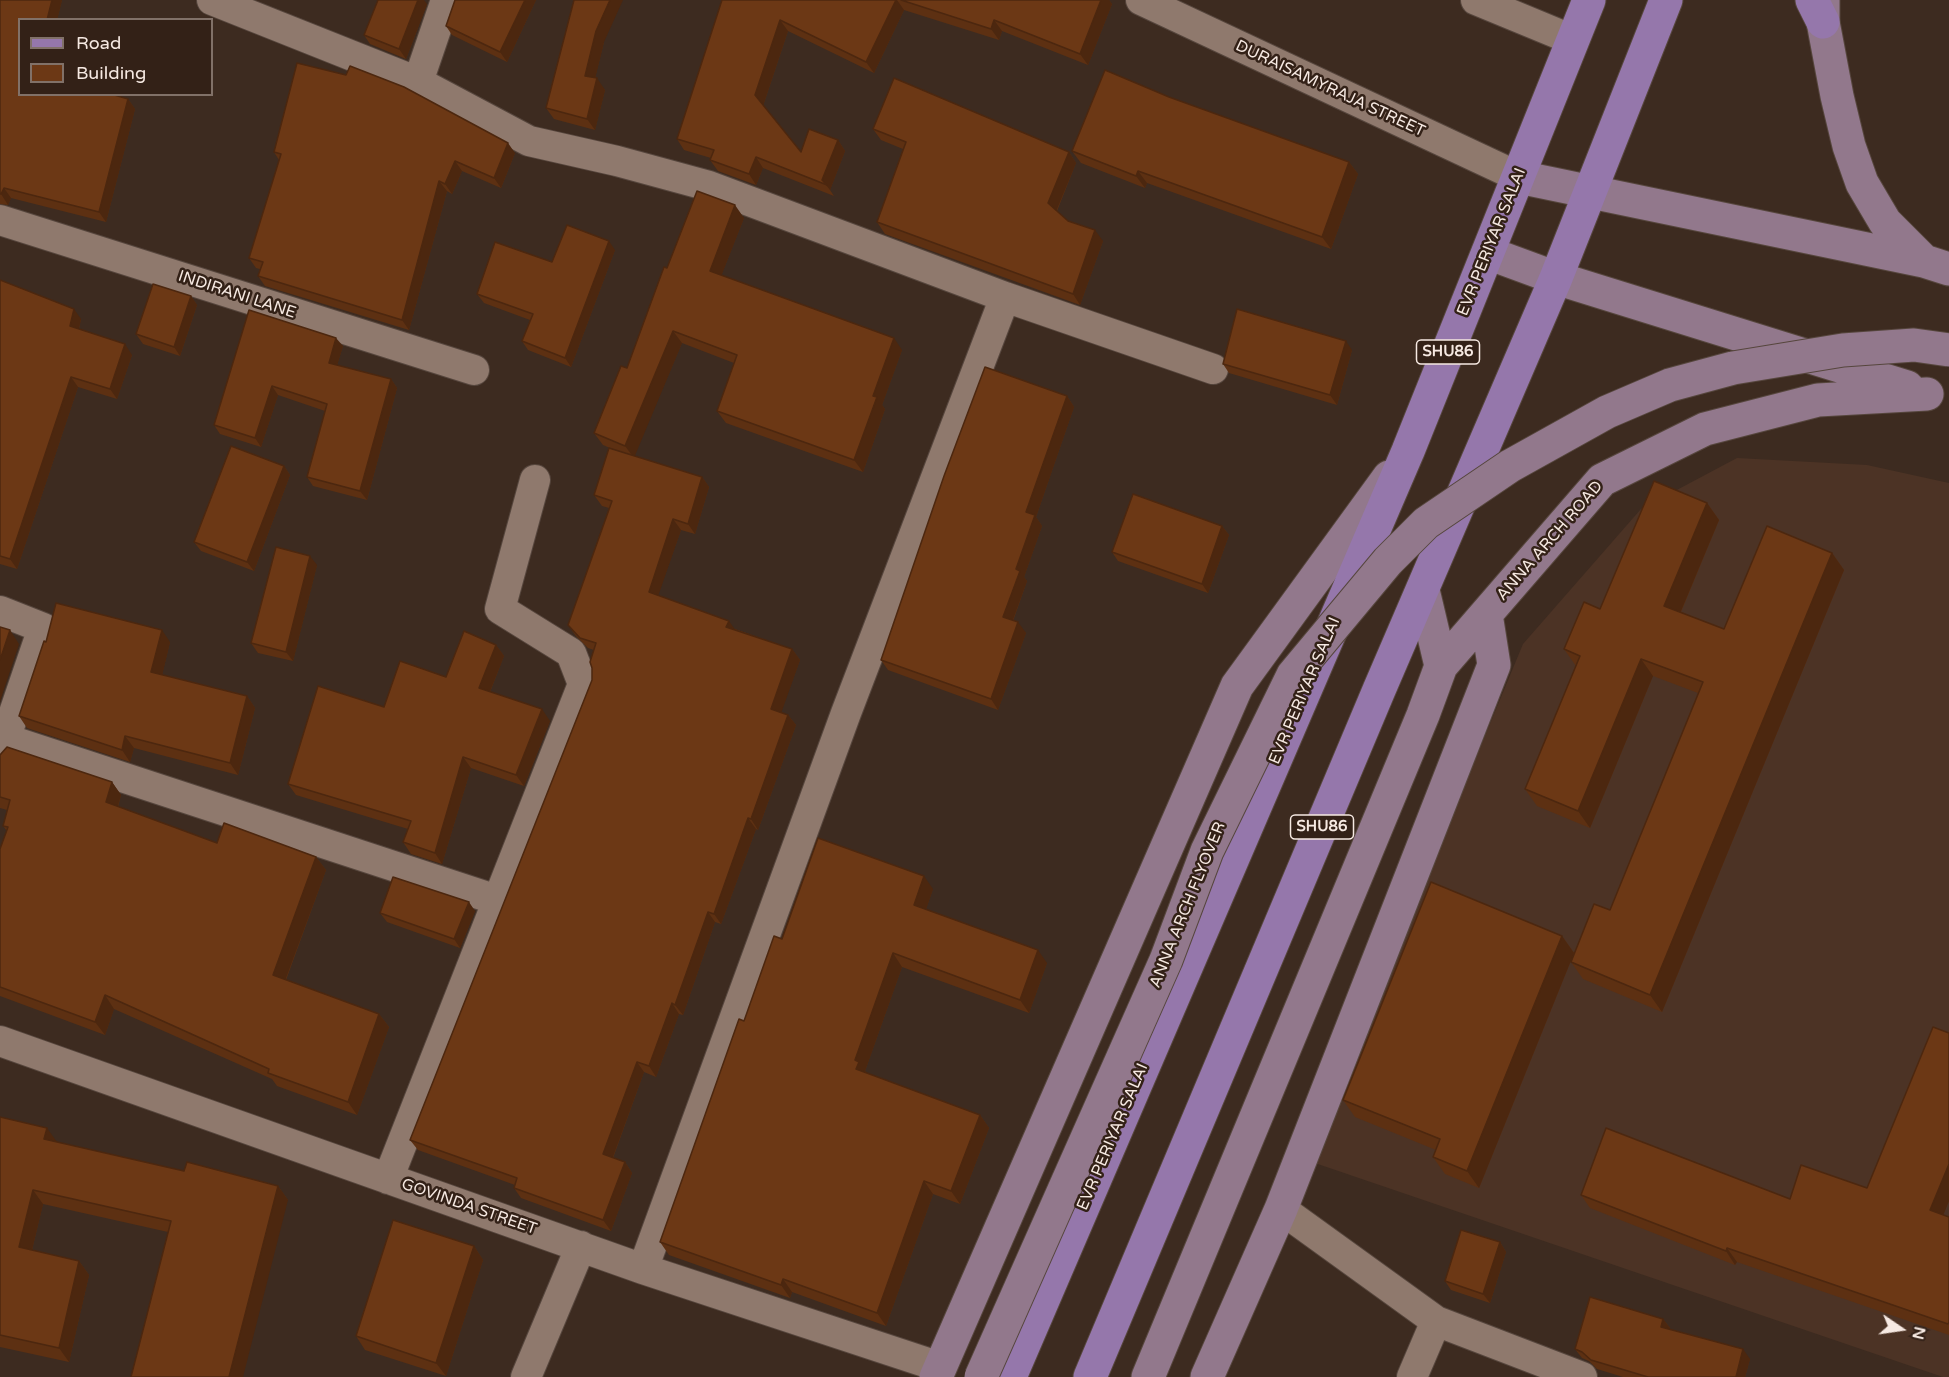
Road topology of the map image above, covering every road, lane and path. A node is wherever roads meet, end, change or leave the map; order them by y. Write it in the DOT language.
graph roads {
  1 [pos="212,0"];
  2 [pos="446,0"];
  3 [pos="1141,0"];
  4 [pos="1476,0"];
  5 [pos="1589,0"];
  6 [pos="1666,0"];
  7 [pos="1820,7"];
  8 [pos="1573,40"];
  9 [pos="418,82"];
  10 [pos="1519,177"];
  11 [pos="1591,192"];
  12 [pos="0,220"];
  13 [pos="1488,254"];
  14 [pos="1936,265"];
  15 [pos="1556,278"];
  16 [pos="1005,297"];
  17 [pos="1949,350"];
  18 [pos="1213,369"];
  19 [pos="474,370"];
  20 [pos="1938,396"];
  21 [pos="1408,451"];
  22 [pos="535,480"];
  23 [pos="1423,590"];
  24 [pos="0,611"];
  25 [pos="1486,614"];
  26 [pos="1441,666"];
  27 [pos="3,746"];
  28 [pos="497,900"];
  29 [pos="0,1041"];
  30 [pos="388,1179"];
  31 [pos="1281,1209"];
  32 [pos="581,1246"];
  33 [pos="643,1269"];
  34 [pos="1436,1321"];
  35 [pos="938,1372"];
  36 [pos="526,1377"];
  37 [pos="981,1377"];
  38 [pos="1010,1377"];
  39 [pos="1090,1377"];
  40 [pos="1148,1377"];
  41 [pos="1207,1377"];
  42 [pos="1412,1377"];
  43 [pos="1582,1377"];
  1 -- 9 [label="street"];
  2 -- 9 [label="street"];
  3 -- 10 [label="street, DURAISAMYRAJA STREET"];
  4 -- 8 [label="street"];
  5 -- 8 [label="main road, EVR PERIYAR SALAI / SHU86"];
  6 -- 11 [label="main road, SHU86"];
  7 -- 14 [label="main road"];
  8 -- 10 [label="main road, EVR PERIYAR SALAI / SHU86"];
  9 -- 16 [label="street"];
  10 -- 11 [label="main road"];
  10 -- 13 [label="main road, EVR PERIYAR SALAI / SHU86"];
  11 -- 14 [label="main road"];
  11 -- 15 [label="main road, SHU86"];
  12 -- 19 [label="street, INDIRANI LANE"];
  13 -- 15 [label="main road, ANNA ARCH ROAD"];
  13 -- 21 [label="main road, EVR PERIYAR SALAI / SHU86"];
  15 -- 20 [label="main road, ANNA ARCH ROAD"];
  15 -- 23 [label="main road, SHU86"];
  16 -- 18 [label="street"];
  16 -- 33 [label="street"];
  17 -- 37 [label="main road, ANNA ARCH FLYOVER, bridge"];
  20 -- 25 [label="main road, ANNA ARCH ROAD"];
  21 -- 35 [label="main road"];
  21 -- 38 [label="main road, EVR PERIYAR SALAI / SHU86"];
  22 -- 28 [label="street"];
  23 -- 26 [label="main road"];
  23 -- 39 [label="main road, SHU86"];
  24 -- 27 [label="street"];
  25 -- 26 [label="main road"];
  25 -- 31 [label="main road"];
  26 -- 40 [label="main road"];
  27 -- 28 [label="street"];
  28 -- 30 [label="street"];
  29 -- 30 [label="street, GOVINDA STREET"];
  30 -- 32 [label="street, GOVINDA STREET"];
  31 -- 34 [label="street"];
  31 -- 41 [label="main road"];
  32 -- 33 [label="street, GOVINDA STREET"];
  32 -- 36 [label="street"];
  33 -- 35 [label="street, GOVINDA STREET"];
  34 -- 42 [label="street"];
  34 -- 43 [label="street"];
}
